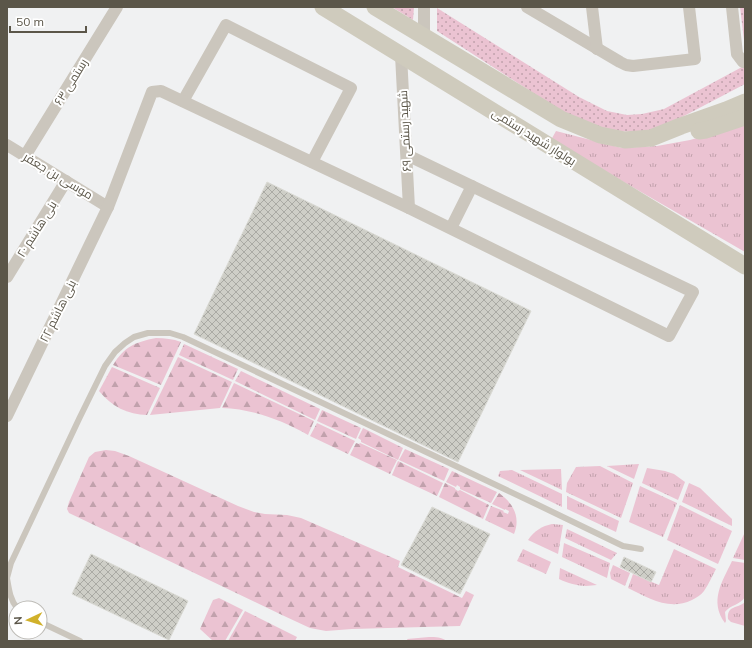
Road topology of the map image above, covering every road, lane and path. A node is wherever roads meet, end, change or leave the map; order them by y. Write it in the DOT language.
graph roads {
  1 [pos="117,7"];
  2 [pos="323,7"];
  3 [pos="375,7"];
  4 [pos="424,7"];
  5 [pos="527,7"];
  6 [pos="592,7"];
  7 [pos="689,7"];
  8 [pos="732,7"];
  9 [pos="424,37"];
  10 [pos="597,49"];
  11 [pos="401,55"];
  12 [pos="743,62"];
  13 [pos="183,102"];
  14 [pos="745,102"];
  15 [pos="745,117"];
  16 [pos="651,138"];
  17 [pos="7,145"];
  18 [pos="407,155"];
  19 [pos="25,156"];
  20 [pos="312,162"];
  21 [pos="66,182"];
  22 [pos="472,186"];
  23 [pos="108,207"];
  24 [pos="409,208"];
  25 [pos="450,228"];
  26 [pos="743,263"];
  27 [pos="7,277"];
  28 [pos="7,416"];
  29 [pos="641,549"];
  30 [pos="7,578"];
  31 [pos="12,600"];
  32 [pos="48,626"];
  33 [pos="80,641"];
  1 -- 19 [label="street, رستمی ۶۳"];
  2 -- 11 [label="main road, بولوار شهید رستمی"];
  3 -- 9 [label="main road"];
  4 -- 9 [label="street"];
  5 -- 10 [label="street"];
  6 -- 10 [label="street"];
  7 -- 10 [label="street"];
  8 -- 12 [label="street"];
  9 -- 16 [label="main road"];
  11 -- 18 [label="street, شهید رستمی ۶۹"];
  11 -- 26 [label="main road, بولوار شهید رستمی"];
  13 -- 20 [label="street"];
  13 -- 20 [label="street"];
  13 -- 23 [label="street, بنی هاشم ۲۲"];
  14 -- 16 [label="main road"];
  15 -- 16 [label="main road"];
  17 -- 19 [label="street, موسی بن جعفر"];
  18 -- 22 [label="street"];
  18 -- 24 [label="street, شهید رستمی ۶۹"];
  19 -- 21 [label="street, موسی بن جعفر"];
  20 -- 24 [label="street"];
  21 -- 23 [label="street, موسی بن جعفر"];
  21 -- 27 [label="street, بنی هاشم ۲۰"];
  22 -- 25 [label="street"];
  22 -- 25 [label="street"];
  23 -- 28 [label="street, بنی هاشم ۲۲"];
  24 -- 25 [label="street"];
  29 -- 30 [label="lane"];
  30 -- 31 [label="lane"];
  32 -- 33 [label="lane"];
}
